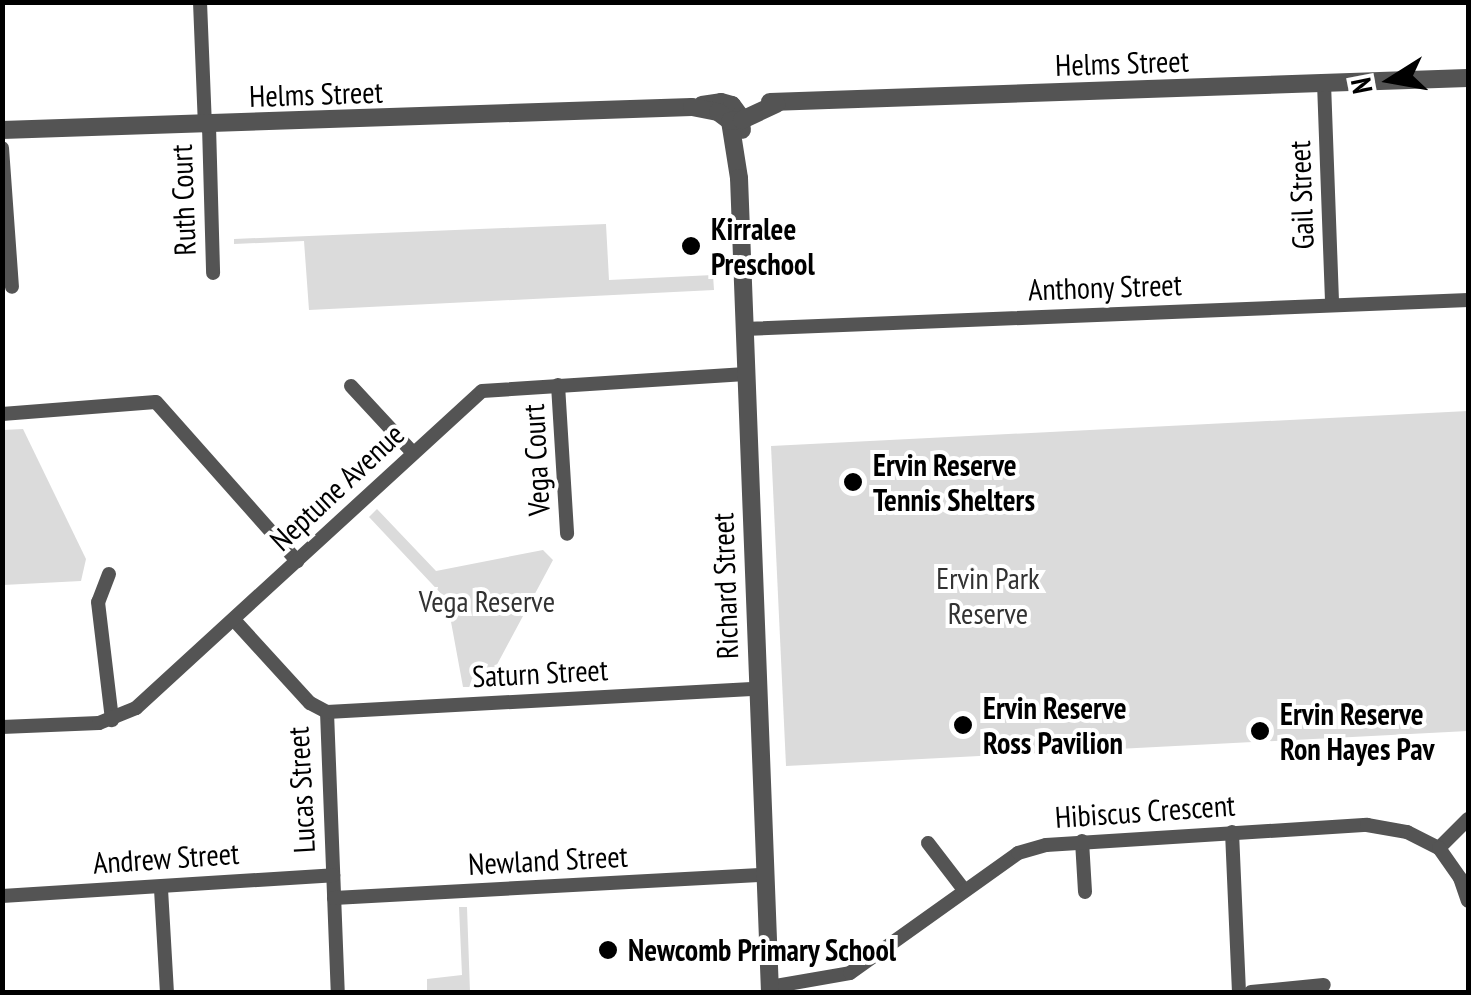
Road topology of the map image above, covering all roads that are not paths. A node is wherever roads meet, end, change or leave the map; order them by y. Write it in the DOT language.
graph roads {
  1 [pos="200,2"];
  2 [pos="1468,78"];
  3 [pos="1324,83"];
  4 [pos="736,117"];
  5 [pos="207,126"];
  6 [pos="2,130"];
  7 [pos="2,148"];
  8 [pos="213,272"];
  9 [pos="12,288"];
  10 [pos="1468,300"];
  11 [pos="1332,305"];
  12 [pos="744,329"];
  13 [pos="745,374"];
  14 [pos="558,384"];
  15 [pos="351,386"];
  16 [pos="2,414"];
  17 [pos="413,453"];
  18 [pos="566,534"];
  19 [pos="297,561"];
  20 [pos="108,574"];
  21 [pos="235,621"];
  22 [pos="756,689"];
  23 [pos="326,712"];
  24 [pos="112,720"];
  25 [pos="2,726"];
  26 [pos="1468,819"];
  27 [pos="1232,832"];
  28 [pos="1082,841"];
  29 [pos="928,843"];
  30 [pos="1439,848"];
  31 [pos="333,875"];
  32 [pos="765,876"];
  33 [pos="161,889"];
  34 [pos="964,890"];
  35 [pos="1085,892"];
  36 [pos="2,896"];
  37 [pos="334,898"];
  38 [pos="1468,901"];
  39 [pos="1324,985"];
  40 [pos="770,990"];
  41 [pos="167,992"];
  42 [pos="338,992"];
  43 [pos="1239,992"];
  44 [pos="1251,992"];
  1 -- 5 [label="street, Ruth Court"];
  2 -- 3 [label="street, Helms Street"];
  3 -- 4 [label="street, Helms Street"];
  3 -- 11 [label="street, Gail Street"];
  4 -- 5 [label="street, Helms Street"];
  4 -- 12 [label="street, Richard Street"];
  5 -- 6 [label="street, Helms Street"];
  5 -- 8 [label="street, Ruth Court"];
  7 -- 9 [label="street"];
  10 -- 11 [label="street, Anthony Street"];
  11 -- 12 [label="street, Anthony Street"];
  12 -- 13 [label="street, Richard Street"];
  13 -- 14 [label="street, Neptune Avenue"];
  13 -- 22 [label="street, Richard Street"];
  14 -- 17 [label="street, Neptune Avenue"];
  14 -- 18 [label="street, Vega Court"];
  15 -- 17 [label="street"];
  16 -- 19 [label="street"];
  17 -- 19 [label="street, Neptune Avenue"];
  19 -- 21 [label="street, Neptune Avenue"];
  20 -- 24 [label="street"];
  21 -- 23 [label="street, Lucas Street"];
  21 -- 24 [label="street, Neptune Avenue"];
  22 -- 23 [label="street, Saturn Street"];
  22 -- 32 [label="street, Richard Street"];
  23 -- 31 [label="street, Lucas Street"];
  24 -- 25 [label="street"];
  26 -- 30 [label="street"];
  27 -- 28 [label="street, Hibiscus Crescent"];
  27 -- 30 [label="street, Hibiscus Crescent"];
  27 -- 43 [label="street"];
  28 -- 34 [label="street, Hibiscus Crescent"];
  28 -- 35 [label="street"];
  29 -- 34 [label="street"];
  30 -- 38 [label="street"];
  31 -- 33 [label="street, Andrew Street"];
  31 -- 37 [label="street, Lucas Street"];
  32 -- 37 [label="street, Newland Street"];
  32 -- 40 [label="street, Richard Street"];
  33 -- 36 [label="street, Andrew Street"];
  33 -- 41 [label="street"];
  34 -- 40 [label="street, Hibiscus Crescent"];
  37 -- 42 [label="street, Lucas Street"];
  39 -- 44 [label="street"];
}
